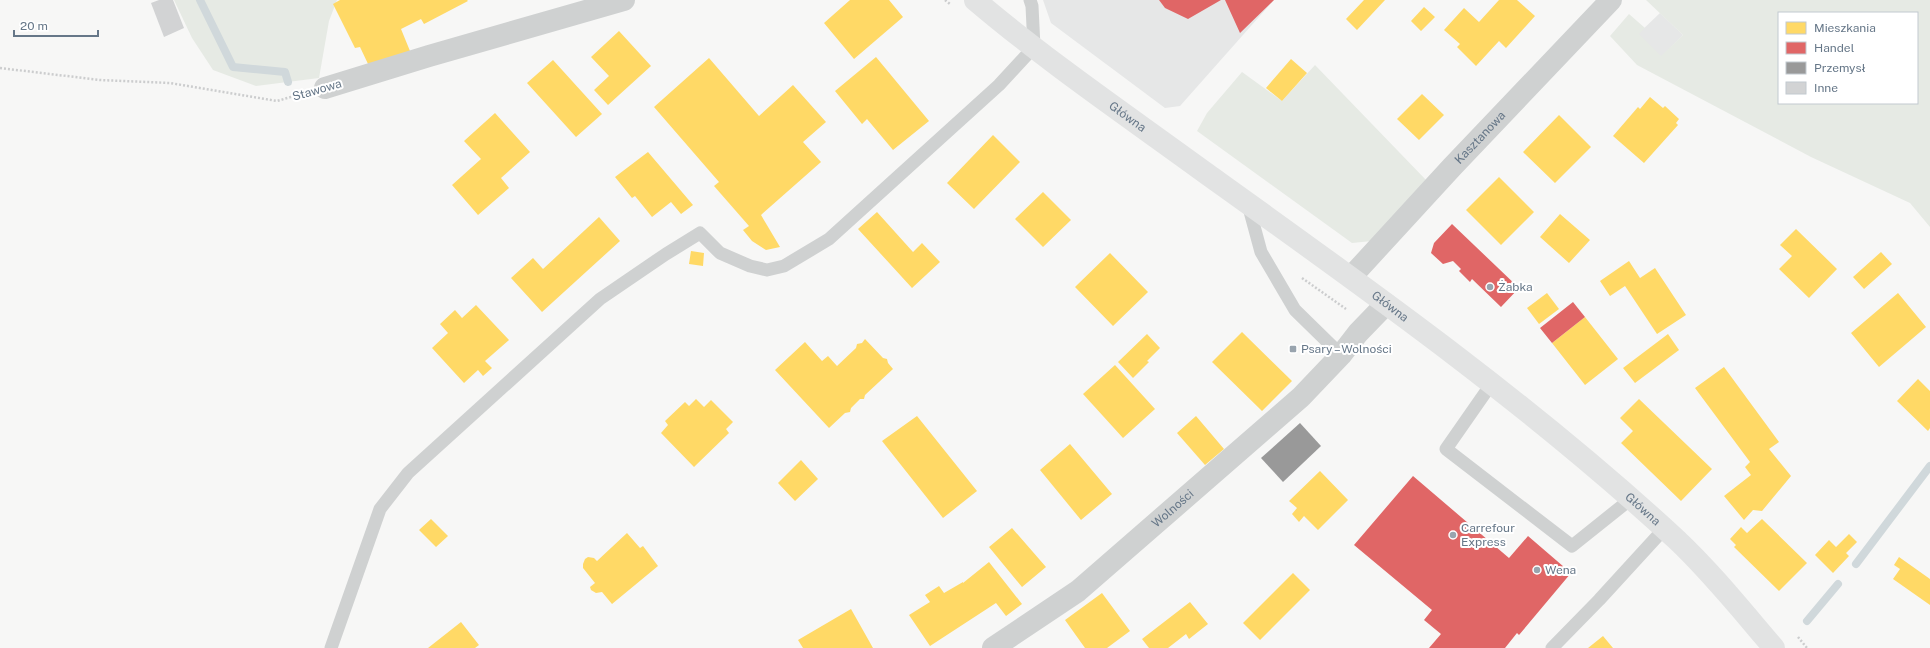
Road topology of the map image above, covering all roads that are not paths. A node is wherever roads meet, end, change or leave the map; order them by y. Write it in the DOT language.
graph roads {
  1 [pos="624,0"];
  2 [pos="975,0"];
  3 [pos="1030,0"];
  4 [pos="1611,0"];
  5 [pos="1034,47"];
  6 [pos="325,88"];
  7 [pos="1247,203"];
  8 [pos="1351,277"];
  9 [pos="1386,304"];
  10 [pos="1341,355"];
  11 [pos="1492,382"];
  12 [pos="1632,498"];
  13 [pos="1664,529"];
  14 [pos="331,648"];
  15 [pos="993,648"];
  16 [pos="1552,648"];
  17 [pos="1774,648"];
  1 -- 6 [label="street, Stawowa"];
  2 -- 5 [label="main road, Główna"];
  3 -- 5 [label="lane"];
  4 -- 8 [label="street, Kasztanowa"];
  5 -- 7 [label="main road, Główna"];
  5 -- 14 [label="lane"];
  7 -- 8 [label="main road, Główna"];
  7 -- 10 [label="lane"];
  8 -- 9 [label="main road, Główna"];
  9 -- 10 [label="street, Wolności"];
  9 -- 11 [label="main road, Główna"];
  10 -- 15 [label="street, Wolności"];
  11 -- 12 [label="main road, Główna"];
  11 -- 12 [label="lane"];
  12 -- 13 [label="main road, Główna"];
  13 -- 16 [label="lane"];
  13 -- 17 [label="main road, Główna"];
}
